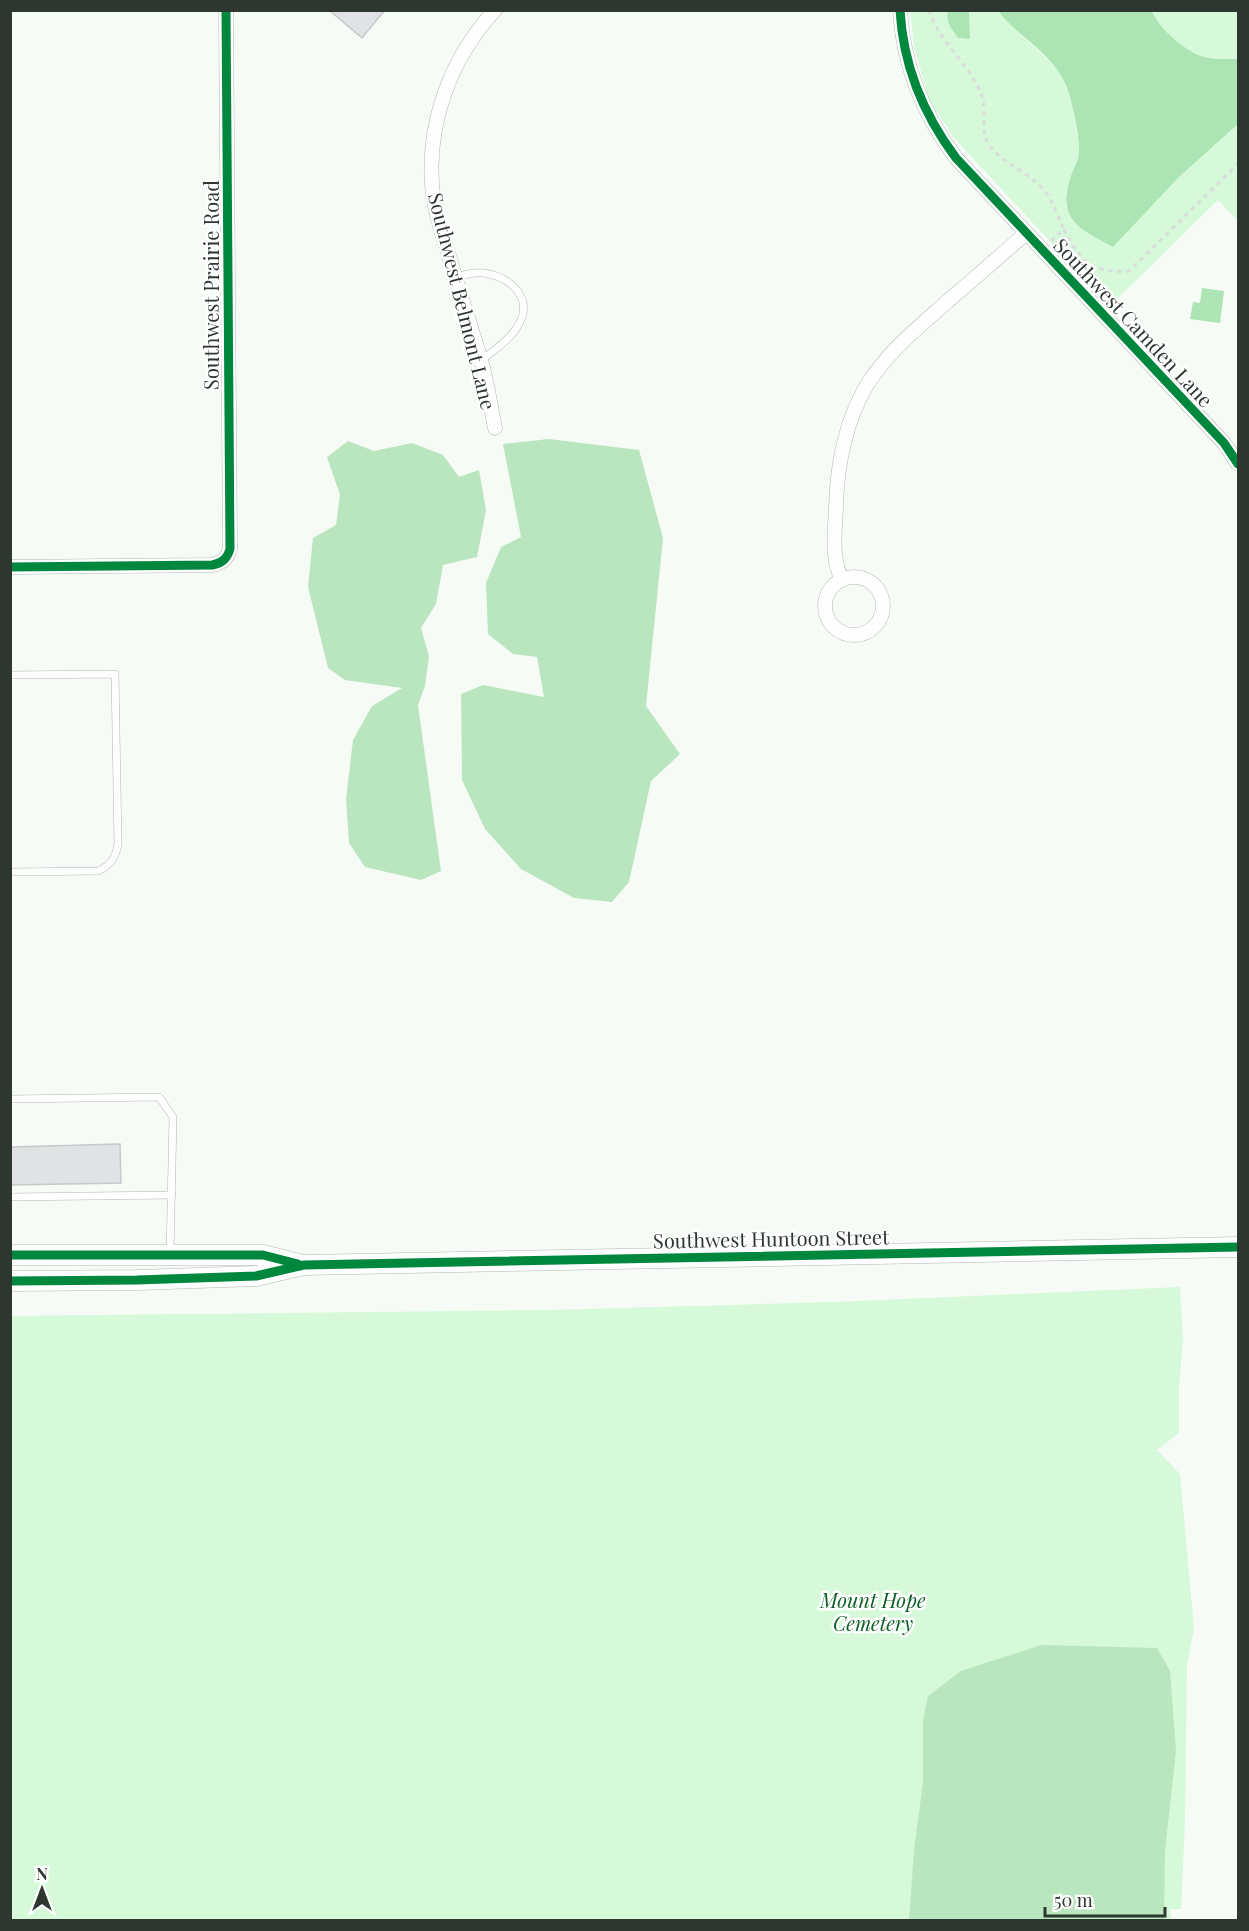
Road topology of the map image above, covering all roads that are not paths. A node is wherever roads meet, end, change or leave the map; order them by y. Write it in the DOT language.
graph roads {
  1 [pos="226,10"];
  2 [pos="495,10"];
  3 [pos="900,10"];
  4 [pos="1025,234"];
  5 [pos="455,277"];
  6 [pos="481,360"];
  7 [pos="495,428"];
  8 [pos="1239,465"];
  9 [pos="10,567"];
  10 [pos="842,580"];
  11 [pos="10,675"];
  12 [pos="10,872"];
  13 [pos="10,1099"];
  14 [pos="172,1196"];
  15 [pos="10,1197"];
  16 [pos="1239,1247"];
  17 [pos="170,1254"];
  18 [pos="10,1256"];
  19 [pos="304,1265"];
  20 [pos="10,1281"];
  1 -- 9 [label="street, Southwest Prairie Road"];
  2 -- 5 [label="street, Southwest Belmont Lane"];
  3 -- 4 [label="street"];
  4 -- 8 [label="street, Southwest Camden Lane"];
  4 -- 10 [label="street, Southwest Camden Lane"];
  5 -- 6 [label="street, Southwest Belmont Lane"];
  5 -- 6 [label="lane"];
  6 -- 7 [label="street, Southwest Belmont Lane"];
  10 -- 10 [label="street"];
  11 -- 12 [label="lane"];
  13 -- 14 [label="lane"];
  14 -- 15 [label="lane"];
  14 -- 17 [label="lane"];
  16 -- 19 [label="main road, Southwest Huntoon Street"];
  17 -- 18 [label="main road, Southwest Huntoon Street"];
  17 -- 19 [label="main road, Southwest Huntoon Street"];
  19 -- 20 [label="main road, Southwest Huntoon Street"];
}
